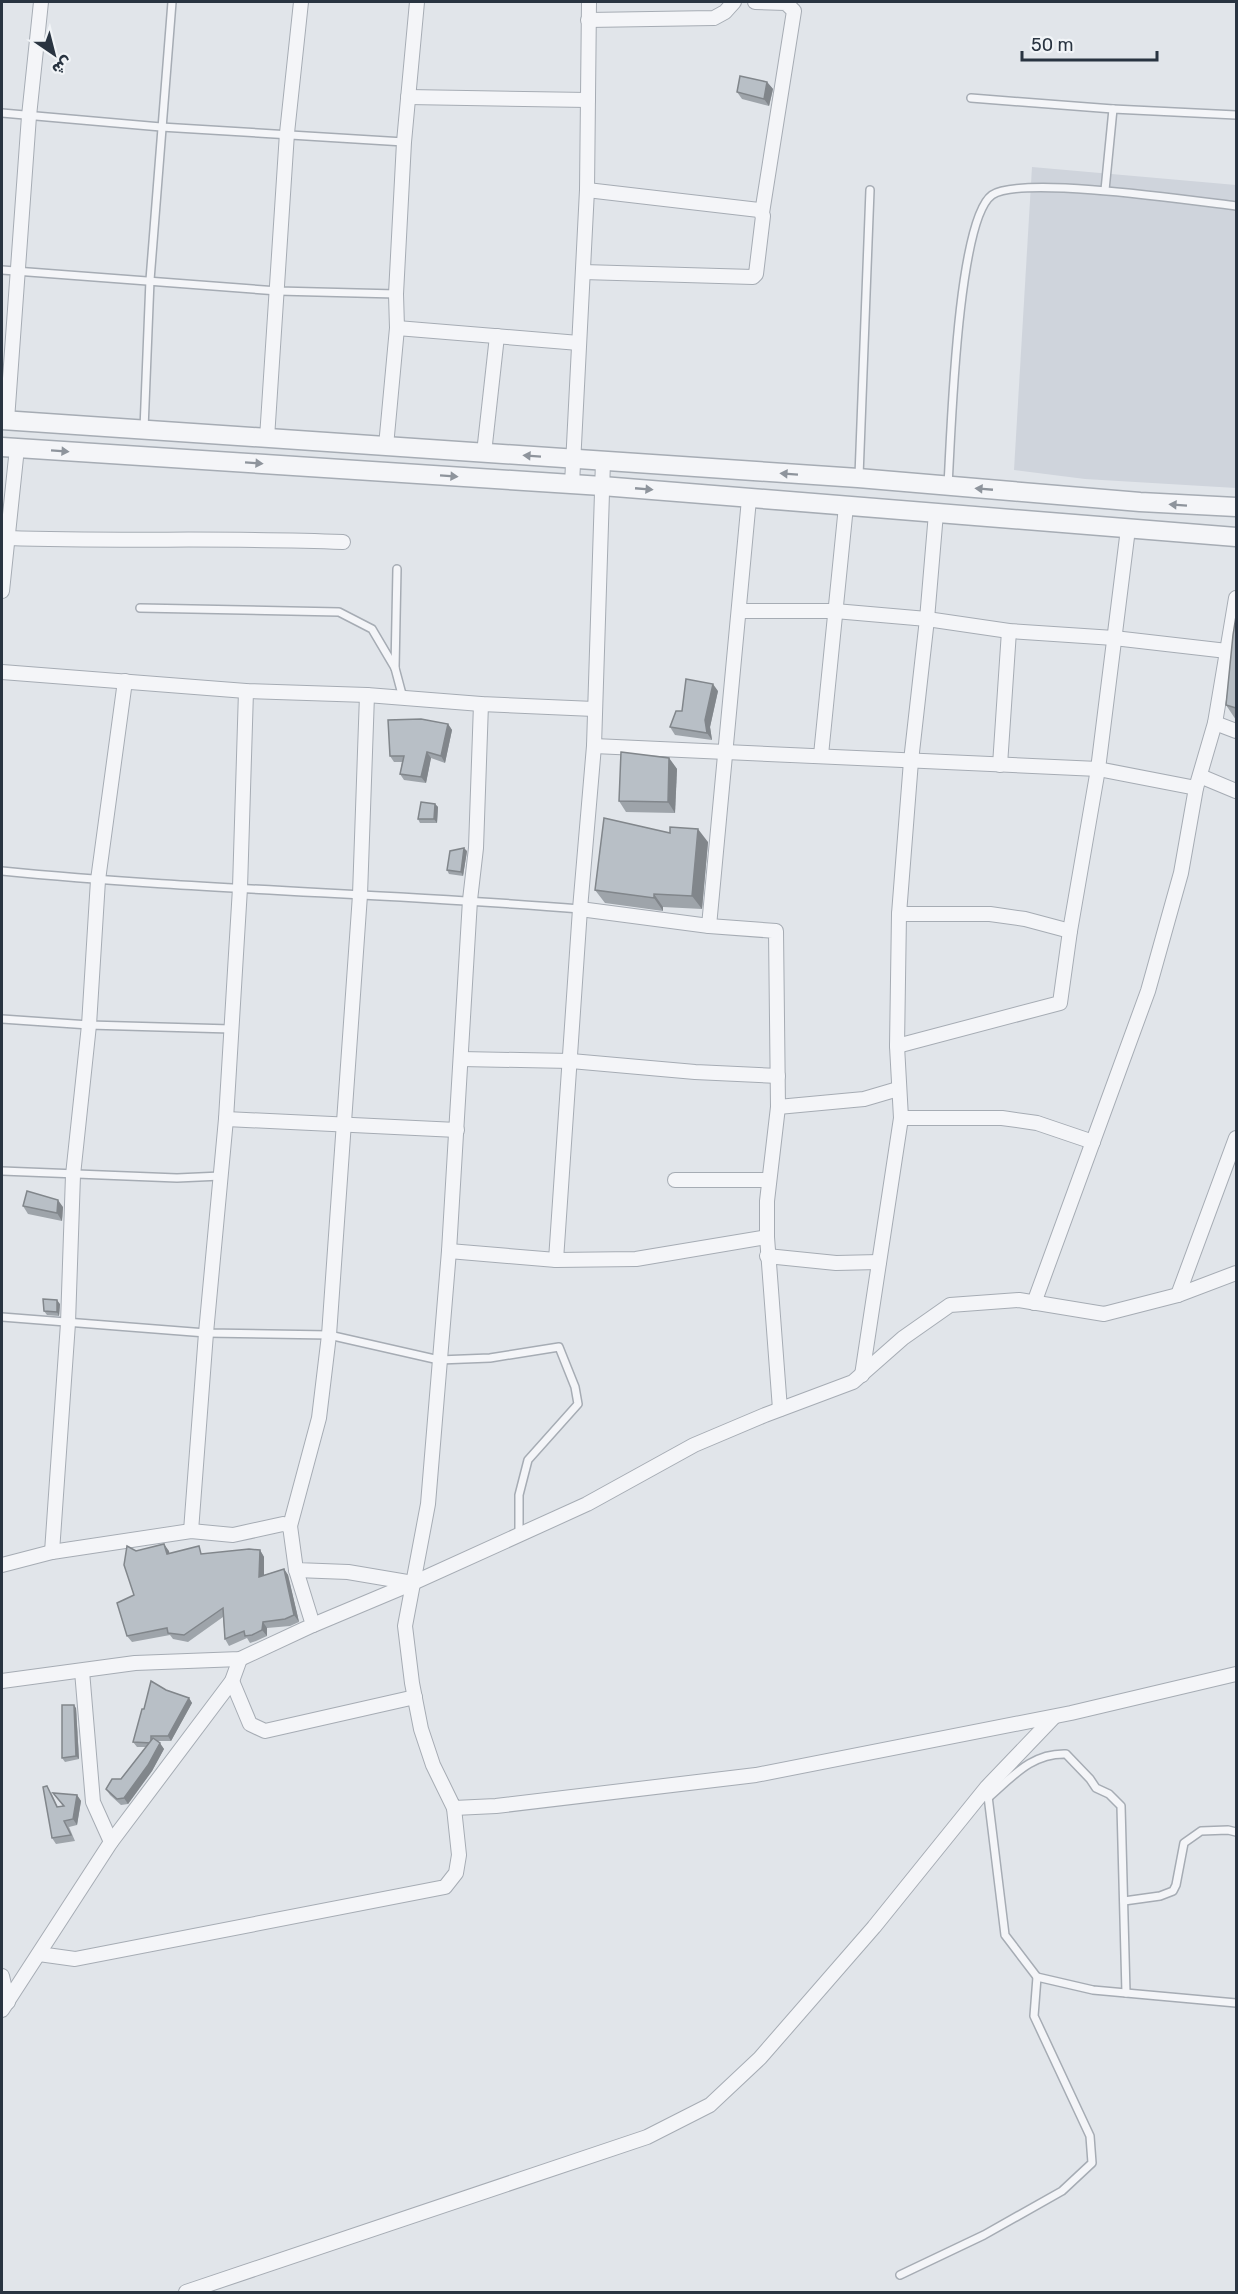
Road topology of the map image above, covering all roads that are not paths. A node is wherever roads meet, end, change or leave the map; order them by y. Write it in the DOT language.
graph roads {
  1 [pos="41,2"];
  2 [pos="172,2"];
  3 [pos="301,2"];
  4 [pos="417,2"];
  5 [pos="589,2"];
  6 [pos="734,2"];
  7 [pos="755,2"];
  8 [pos="588,20"];
  9 [pos="408,97"];
  10 [pos="971,98"];
  11 [pos="588,100"];
  12 [pos="1113,109"];
  13 [pos="2,113"];
  14 [pos="1236,115"];
  15 [pos="29,116"];
  16 [pos="161,127"];
  17 [pos="287,134"];
  18 [pos="404,141"];
  19 [pos="587,190"];
  20 [pos="870,190"];
  21 [pos="1105,190"];
  22 [pos="1236,206"];
  23 [pos="762,213"];
  24 [pos="2,270"];
  25 [pos="18,271"];
  26 [pos="583,272"];
  27 [pos="150,280"];
  28 [pos="278,291"];
  29 [pos="396,294"];
  30 [pos="397,328"];
  31 [pos="497,336"];
  32 [pos="579,343"];
  33 [pos="4,420"];
  34 [pos="144,429"];
  35 [pos="267,438"];
  36 [pos="386,446"];
  37 [pos="9,447"];
  38 [pos="484,453"];
  39 [pos="573,459"];
  40 [pos="603,461"];
  41 [pos="858,478"];
  42 [pos="572,484"];
  43 [pos="602,486"];
  44 [pos="948,486"];
  45 [pos="749,499"];
  46 [pos="846,506"];
  47 [pos="1236,507"];
  48 [pos="936,513"];
  49 [pos="1128,529"];
  50 [pos="1236,537"];
  51 [pos="9,538"];
  52 [pos="343,542"];
  53 [pos="398,569"];
  54 [pos="2,591"];
  55 [pos="1236,598"];
  56 [pos="140,608"];
  57 [pos="835,610"];
  58 [pos="740,611"];
  59 [pos="927,619"];
  60 [pos="1009,630"];
  61 [pos="1114,638"];
  62 [pos="1227,651"];
  63 [pos="395,668"];
  64 [pos="2,672"];
  65 [pos="125,681"];
  66 [pos="246,691"];
  67 [pos="367,695"];
  68 [pos="403,698"];
  69 [pos="481,704"];
  70 [pos="594,710"];
  71 [pos="1215,723"];
  72 [pos="1236,730"];
  73 [pos="594,746"];
  74 [pos="726,752"];
  75 [pos="821,756"];
  76 [pos="912,761"];
  77 [pos="1000,765"];
  78 [pos="1098,769"];
  79 [pos="1198,782"];
  80 [pos="1236,790"];
  81 [pos="2,871"];
  82 [pos="98,880"];
  83 [pos="240,888"];
  84 [pos="360,895"];
  85 [pos="470,900"];
  86 [pos="580,909"];
  87 [pos="899,914"];
  88 [pos="709,926"];
  89 [pos="1070,931"];
  90 [pos="2,1019"];
  91 [pos="89,1025"];
  92 [pos="231,1029"];
  93 [pos="897,1046"];
  94 [pos="461,1059"];
  95 [pos="571,1061"];
  96 [pos="778,1076"];
  97 [pos="898,1089"];
  98 [pos="778,1107"];
  99 [pos="901,1118"];
  100 [pos="226,1119"];
  101 [pos="344,1125"];
  102 [pos="457,1130"];
  103 [pos="1236,1138"];
  104 [pos="1093,1142"];
  105 [pos="2,1171"];
  106 [pos="73,1175"];
  107 [pos="221,1176"];
  108 [pos="675,1180"];
  109 [pos="769,1180"];
  110 [pos="766,1237"];
  111 [pos="449,1251"];
  112 [pos="767,1256"];
  113 [pos="556,1260"];
  114 [pos="879,1262"];
  115 [pos="1236,1273"];
  116 [pos="1178,1295"];
  117 [pos="1034,1303"];
  118 [pos="2,1317"];
  119 [pos="68,1323"];
  120 [pos="206,1333"];
  121 [pos="329,1335"];
  122 [pos="439,1360"];
  123 [pos="862,1375"];
  124 [pos="780,1409"];
  125 [pos="290,1526"];
  126 [pos="191,1531"];
  127 [pos="519,1536"];
  128 [pos="52,1552"];
  129 [pos="2,1565"];
  130 [pos="297,1570"];
  131 [pos="413,1583"];
  132 [pos="313,1625"];
  133 [pos="240,1659"];
  134 [pos="82,1671"];
  135 [pos="1236,1674"];
  136 [pos="2,1681"];
  137 [pos="232,1681"];
  138 [pos="415,1697"];
  139 [pos="1054,1717"];
  140 [pos="988,1792"];
  141 [pos="454,1808"];
  142 [pos="1236,1832"];
  143 [pos="111,1842"];
  144 [pos="1124,1901"];
  145 [pos="39,1954"];
  146 [pos="2,1976"];
  147 [pos="1037,1977"];
  148 [pos="1126,1993"];
  149 [pos="1236,2003"];
  150 [pos="5,2006"];
  151 [pos="900,2276"];
  152 [pos="186,2292"];
  1 -- 15 [label="street"];
  2 -- 16 [label="lane"];
  3 -- 17 [label="street"];
  4 -- 9 [label="street"];
  5 -- 8 [label="street"];
  6 -- 8 [label="street"];
  7 -- 23 [label="street"];
  8 -- 11 [label="street"];
  9 -- 11 [label="street"];
  9 -- 18 [label="street"];
  10 -- 12 [label="lane"];
  11 -- 19 [label="street"];
  12 -- 14 [label="lane"];
  12 -- 21 [label="lane"];
  13 -- 15 [label="lane"];
  15 -- 16 [label="lane"];
  15 -- 25 [label="street"];
  16 -- 17 [label="lane"];
  16 -- 27 [label="lane"];
  17 -- 18 [label="lane"];
  17 -- 28 [label="street"];
  18 -- 29 [label="street"];
  19 -- 23 [label="street"];
  19 -- 26 [label="street"];
  20 -- 41 [label="lane"];
  21 -- 22 [label="lane"];
  21 -- 44 [label="lane"];
  23 -- 26 [label="street"];
  24 -- 25 [label="lane"];
  25 -- 27 [label="lane"];
  25 -- 33 [label="street"];
  26 -- 32 [label="street"];
  27 -- 28 [label="lane"];
  27 -- 34 [label="lane"];
  28 -- 29 [label="lane"];
  28 -- 35 [label="street"];
  29 -- 30 [label="street"];
  30 -- 31 [label="street"];
  30 -- 36 [label="street"];
  31 -- 32 [label="street"];
  31 -- 38 [label="street"];
  32 -- 39 [label="street"];
  33 -- 34 [label="street"];
  34 -- 35 [label="street"];
  35 -- 36 [label="street"];
  36 -- 38 [label="street"];
  37 -- 42 [label="street, one-way"];
  37 -- 51 [label="street"];
  39 -- 38 [label="street, one-way"];
  39 -- 40 [label="street"];
  39 -- 42 [label="street"];
  41 -- 40 [label="street, one-way"];
  40 -- 43 [label="street"];
  41 -- 44 [label="street"];
  42 -- 43 [label="street"];
  43 -- 45 [label="street, one-way"];
  43 -- 70 [label="street"];
  47 -- 44 [label="street, one-way"];
  45 -- 46 [label="street"];
  45 -- 58 [label="street"];
  46 -- 48 [label="street"];
  46 -- 57 [label="street"];
  48 -- 49 [label="street"];
  48 -- 59 [label="street"];
  49 -- 50 [label="street"];
  49 -- 61 [label="street"];
  51 -- 52 [label="street"];
  51 -- 54 [label="street"];
  53 -- 63 [label="lane"];
  55 -- 62 [label="street"];
  56 -- 63 [label="lane"];
  57 -- 58 [label="street"];
  57 -- 59 [label="street"];
  57 -- 75 [label="street"];
  58 -- 74 [label="street"];
  59 -- 60 [label="street"];
  59 -- 76 [label="street"];
  60 -- 61 [label="street"];
  60 -- 77 [label="street"];
  61 -- 62 [label="street"];
  61 -- 78 [label="street"];
  62 -- 71 [label="street"];
  63 -- 68 [label="lane"];
  64 -- 65 [label="street"];
  65 -- 66 [label="street"];
  65 -- 82 [label="street"];
  66 -- 67 [label="street"];
  66 -- 83 [label="street"];
  67 -- 68 [label="street"];
  67 -- 84 [label="street"];
  68 -- 69 [label="street"];
  69 -- 70 [label="street"];
  69 -- 85 [label="street"];
  70 -- 73 [label="street"];
  71 -- 72 [label="street"];
  71 -- 79 [label="street"];
  73 -- 74 [label="street"];
  73 -- 86 [label="street"];
  74 -- 75 [label="street"];
  74 -- 88 [label="street"];
  75 -- 76 [label="street"];
  76 -- 77 [label="street"];
  76 -- 87 [label="street"];
  77 -- 78 [label="street"];
  78 -- 79 [label="street"];
  78 -- 89 [label="street"];
  79 -- 80 [label="street"];
  79 -- 104 [label="street"];
  81 -- 82 [label="lane"];
  82 -- 83 [label="lane"];
  82 -- 91 [label="street"];
  83 -- 84 [label="lane"];
  83 -- 92 [label="street"];
  84 -- 85 [label="lane"];
  84 -- 101 [label="street"];
  85 -- 86 [label="lane"];
  85 -- 94 [label="street"];
  86 -- 88 [label="street"];
  86 -- 95 [label="street"];
  87 -- 89 [label="street"];
  87 -- 93 [label="street"];
  88 -- 96 [label="street"];
  89 -- 93 [label="street"];
  90 -- 91 [label="lane"];
  91 -- 92 [label="lane"];
  91 -- 106 [label="street"];
  92 -- 100 [label="street"];
  93 -- 97 [label="street"];
  94 -- 95 [label="street"];
  94 -- 102 [label="street"];
  95 -- 96 [label="street"];
  95 -- 113 [label="street"];
  96 -- 98 [label="street"];
  97 -- 98 [label="street"];
  97 -- 99 [label="street"];
  98 -- 109 [label="street"];
  99 -- 104 [label="street"];
  99 -- 114 [label="street"];
  100 -- 101 [label="street"];
  100 -- 107 [label="street"];
  101 -- 102 [label="street"];
  101 -- 121 [label="street"];
  102 -- 111 [label="street"];
  103 -- 116 [label="street"];
  104 -- 117 [label="street"];
  105 -- 106 [label="lane"];
  106 -- 107 [label="lane"];
  106 -- 119 [label="street"];
  107 -- 120 [label="street"];
  108 -- 109 [label="street"];
  109 -- 110 [label="street"];
  110 -- 112 [label="street"];
  110 -- 113 [label="street"];
  111 -- 113 [label="street"];
  111 -- 122 [label="street"];
  112 -- 114 [label="street"];
  112 -- 124 [label="street"];
  114 -- 123 [label="street"];
  115 -- 116 [label="street"];
  116 -- 117 [label="street"];
  117 -- 123 [label="street"];
  118 -- 119 [label="lane"];
  119 -- 120 [label="lane"];
  119 -- 128 [label="street"];
  120 -- 121 [label="lane"];
  120 -- 126 [label="street"];
  121 -- 122 [label="lane"];
  121 -- 125 [label="street"];
  122 -- 127 [label="lane"];
  122 -- 131 [label="street"];
  123 -- 124 [label="street"];
  124 -- 127 [label="street"];
  125 -- 126 [label="street"];
  125 -- 130 [label="street"];
  126 -- 128 [label="street"];
  127 -- 131 [label="street"];
  128 -- 129 [label="street"];
  130 -- 131 [label="street"];
  130 -- 132 [label="street"];
  131 -- 132 [label="street"];
  131 -- 138 [label="street"];
  132 -- 133 [label="street"];
  133 -- 134 [label="street"];
  133 -- 137 [label="street"];
  134 -- 136 [label="street"];
  134 -- 143 [label="street"];
  135 -- 139 [label="street"];
  137 -- 138 [label="street"];
  137 -- 143 [label="street"];
  138 -- 141 [label="street"];
  139 -- 140 [label="street"];
  139 -- 141 [label="street"];
  140 -- 144 [label="lane"];
  140 -- 147 [label="lane"];
  140 -- 152 [label="street"];
  141 -- 145 [label="street"];
  142 -- 144 [label="lane"];
  143 -- 145 [label="street"];
  144 -- 148 [label="lane"];
  145 -- 150 [label="street"];
  146 -- 150 [label="street"];
  147 -- 148 [label="lane"];
  147 -- 151 [label="lane"];
  148 -- 149 [label="lane"];
}
